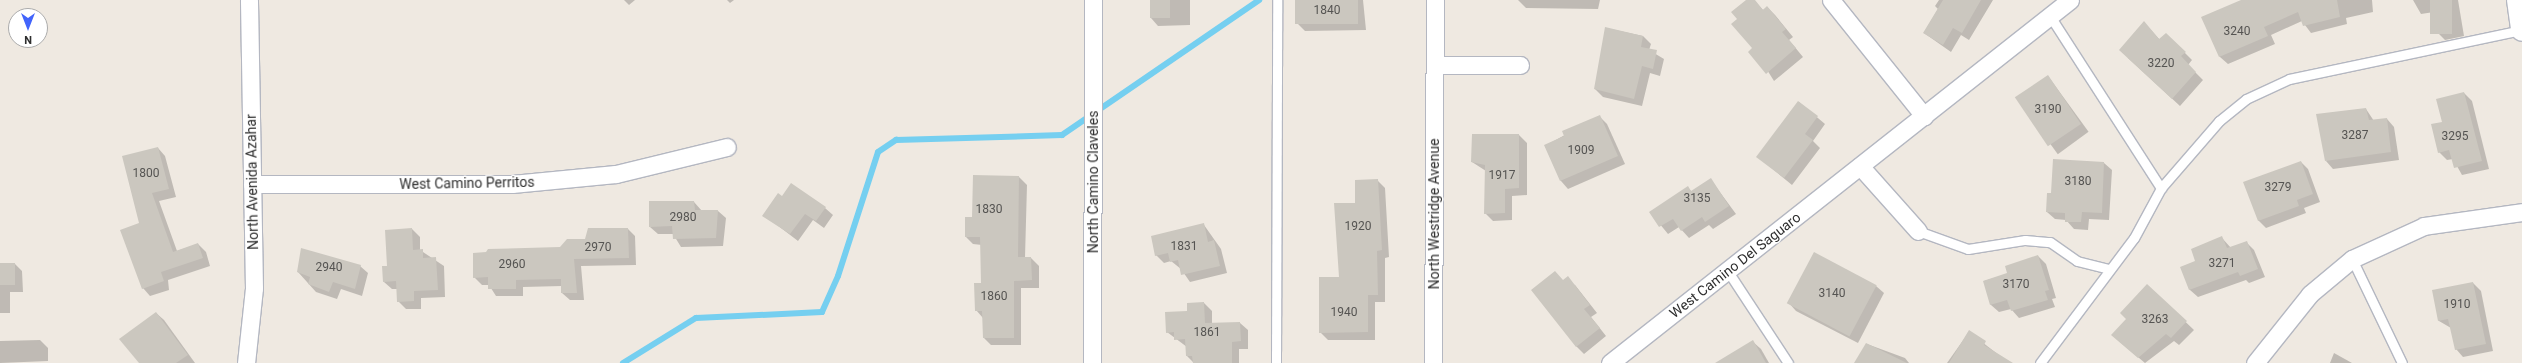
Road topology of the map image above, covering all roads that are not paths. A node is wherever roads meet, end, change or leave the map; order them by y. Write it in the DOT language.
graph roads {
  1 [pos="249,0"];
  2 [pos="1093,0"];
  3 [pos="1277,0"];
  4 [pos="1435,0"];
  5 [pos="1831,0"];
  6 [pos="2070,0"];
  7 [pos="2518,0"];
  8 [pos="2050,16"];
  9 [pos="2522,30"];
  10 [pos="1434,65"];
  11 [pos="1520,65"];
  12 [pos="1924,116"];
  13 [pos="727,147"];
  14 [pos="1860,166"];
  15 [pos="252,184"];
  16 [pos="2161,188"];
  17 [pos="2522,212"];
  18 [pos="1918,231"];
  19 [pos="2352,259"];
  20 [pos="2108,269"];
  21 [pos="1727,270"];
  22 [pos="246,363"];
  23 [pos="1092,363"];
  24 [pos="1276,363"];
  25 [pos="1433,363"];
  26 [pos="1610,363"];
  27 [pos="1788,363"];
  28 [pos="2040,363"];
  29 [pos="2255,363"];
  30 [pos="2402,363"];
  1 -- 15 [label="street, North Avenida Azahar"];
  2 -- 23 [label="street, North Camino Claveles"];
  3 -- 24 [label="lane"];
  4 -- 10 [label="street, North Westridge Avenue"];
  5 -- 12 [label="street"];
  6 -- 8 [label="street, West Camino Del Saguaro"];
  7 -- 9 [label="street"];
  8 -- 12 [label="street, West Camino Del Saguaro"];
  8 -- 16 [label="lane"];
  9 -- 16 [label="lane"];
  10 -- 11 [label="street"];
  10 -- 25 [label="street, North Westridge Avenue"];
  12 -- 14 [label="street, West Camino Del Saguaro"];
  13 -- 15 [label="street, West Camino Perritos"];
  14 -- 18 [label="street"];
  14 -- 21 [label="street, West Camino Del Saguaro"];
  15 -- 22 [label="street, North Avenida Azahar"];
  16 -- 20 [label="lane"];
  17 -- 19 [label="street"];
  18 -- 20 [label="lane"];
  19 -- 29 [label="street"];
  19 -- 30 [label="lane"];
  20 -- 28 [label="lane"];
  21 -- 26 [label="street, West Camino Del Saguaro"];
  21 -- 27 [label="lane"];
}
